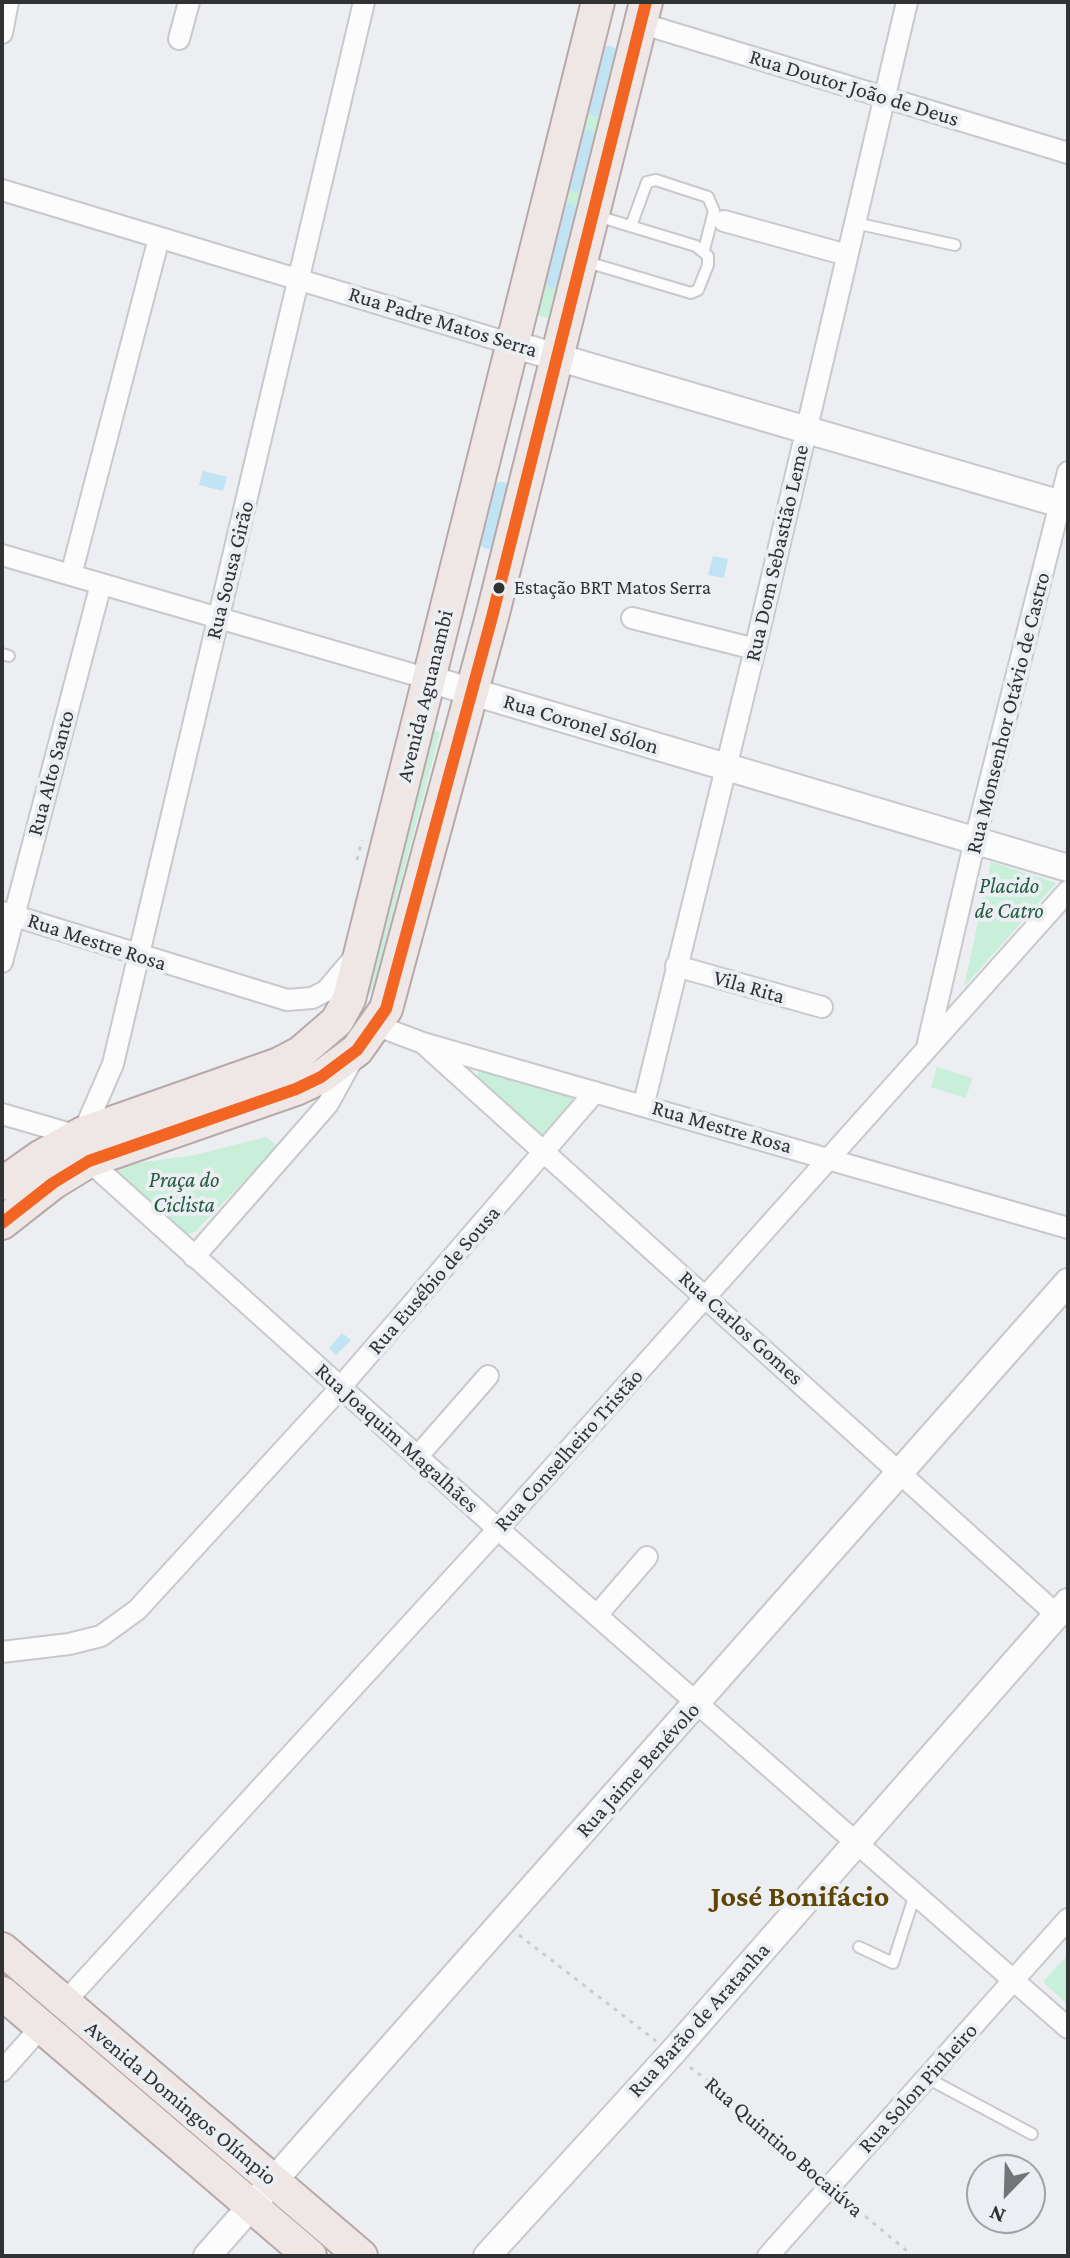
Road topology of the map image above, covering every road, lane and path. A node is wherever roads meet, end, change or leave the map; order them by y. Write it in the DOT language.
graph roads {
  1 [pos="8,2"];
  2 [pos="189,2"];
  3 [pos="364,2"];
  4 [pos="907,2"];
  5 [pos="591,4"];
  6 [pos="643,13"];
  7 [pos="2,33"];
  8 [pos="179,39"];
  9 [pos="884,96"];
  10 [pos="1068,153"];
  11 [pos="2,190"];
  12 [pos="592,215"];
  13 [pos="724,221"];
  14 [pos="855,223"];
  15 [pos="631,226"];
  16 [pos="159,238"];
  17 [pos="955,245"];
  18 [pos="704,250"];
  19 [pos="847,255"];
  20 [pos="581,260"];
  21 [pos="302,278"];
  22 [pos="512,344"];
  23 [pos="557,358"];
  24 [pos="805,432"];
  25 [pos="1068,472"];
  26 [pos="1064,505"];
  27 [pos="2,555"];
  28 [pos="71,575"];
  29 [pos="101,584"];
  30 [pos="218,616"];
  31 [pos="632,618"];
  32 [pos="755,649"];
  33 [pos="429,679"];
  34 [pos="471,691"];
  35 [pos="725,768"];
  36 [pos="975,840"];
  37 [pos="1068,868"];
  38 [pos="1068,891"];
  39 [pos="8,914"];
  40 [pos="359,952"];
  41 [pos="137,956"];
  42 [pos="2,962"];
  43 [pos="676,966"];
  44 [pos="822,1007"];
  45 [pos="366,1037"];
  46 [pos="423,1043"];
  47 [pos="928,1047"];
  48 [pos="595,1092"];
  49 [pos="644,1103"];
  50 [pos="2,1114"];
  51 [pos="83,1143"];
  52 [pos="545,1153"];
  53 [pos="831,1159"];
  54 [pos="2,1184"];
  55 [pos="2,1223"];
  56 [pos="1068,1228"];
  57 [pos="194,1257"];
  58 [pos="1068,1282"];
  59 [pos="706,1297"];
  60 [pos="488,1376"];
  61 [pos="341,1387"];
  62 [pos="417,1457"];
  63 [pos="901,1472"];
  64 [pos="498,1529"];
  65 [pos="647,1557"];
  66 [pos="1062,1609"];
  67 [pos="597,1615"];
  68 [pos="101,1636"];
  69 [pos="2,1639"];
  70 [pos="2,1652"];
  71 [pos="696,1704"];
  72 [pos="856,1843"];
  73 [pos="915,1894"];
  74 [pos="1068,1919"];
  75 [pos="502,1922"];
  76 [pos="859,1947"];
  77 [pos="2,1949"];
  78 [pos="1013,1981"];
  79 [pos="2,1993"];
  80 [pos="63,2004"];
  81 [pos="41,2027"];
  82 [pos="1068,2028"];
  83 [pos="672,2053"];
  84 [pos="2,2071"];
  85 [pos="927,2078"];
  86 [pos="1032,2134"];
  87 [pos="273,2180"];
  88 [pos="830,2187"];
  89 [pos="251,2205"];
  90 [pos="207,2256"];
  91 [pos="310,2256"];
  92 [pos="361,2256"];
  93 [pos="487,2256"];
  94 [pos="768,2256"];
  95 [pos="913,2256"];
  1 -- 7 [label="street"];
  2 -- 8 [label="street"];
  3 -- 21 [label="street, Rua Sousa Girão"];
  4 -- 9 [label="street, Rua Dom Sebastião Leme"];
  5 -- 22 [label="main road, Avenida Aguanambi"];
  6 -- 9 [label="street, Rua Doutor João de Deus"];
  6 -- 12 [label="main road, Avenida Aguanambi"];
  9 -- 10 [label="street, Rua Doutor João de Deus"];
  9 -- 14 [label="street, Rua Dom Sebastião Leme"];
  11 -- 16 [label="street, Rua Padre Matos Serra"];
  12 -- 15 [label="lane"];
  12 -- 20 [label="main road, Avenida Aguanambi"];
  13 -- 19 [label="street"];
  14 -- 17 [label="lane"];
  14 -- 19 [label="street, Rua Dom Sebastião Leme"];
  15 -- 18 [label="lane"];
  15 -- 18 [label="lane"];
  16 -- 21 [label="street, Rua Padre Matos Serra"];
  16 -- 28 [label="street"];
  18 -- 20 [label="lane"];
  19 -- 24 [label="street, Rua Dom Sebastião Leme"];
  20 -- 23 [label="main road, Avenida Aguanambi"];
  21 -- 22 [label="street, Rua Padre Matos Serra"];
  21 -- 30 [label="street, Rua Sousa Girão"];
  22 -- 23 [label="street, Rua Padre Matos Serra"];
  22 -- 33 [label="main road, Avenida Aguanambi"];
  23 -- 24 [label="street, Rua Padre Matos Serra"];
  23 -- 34 [label="main road, Avenida Aguanambi"];
  24 -- 26 [label="street, Rua Padre Matos Serra"];
  24 -- 32 [label="street, Rua Dom Sebastião Leme"];
  25 -- 26 [label="street, Rua Monsenhor Otávio de Castro"];
  26 -- 36 [label="street, Rua Monsenhor Otávio de Castro"];
  27 -- 28 [label="street, Rua Coronel Sólon"];
  28 -- 29 [label="street, Rua Coronel Sólon"];
  29 -- 30 [label="street, Rua Coronel Sólon"];
  29 -- 39 [label="street, Rua Alto Santo"];
  30 -- 33 [label="street, Rua Coronel Sólon"];
  30 -- 41 [label="street, Rua Sousa Girão"];
  31 -- 32 [label="street"];
  32 -- 35 [label="street, Rua Dom Sebastião Leme"];
  33 -- 34 [label="street, Rua Coronel Sólon"];
  33 -- 40 [label="main road, Avenida Aguanambi"];
  34 -- 35 [label="street, Rua Coronel Sólon"];
  34 -- 45 [label="main road, Avenida Aguanambi"];
  35 -- 36 [label="street, Rua Coronel Sólon"];
  35 -- 43 [label="street, Rua Dom Sebastião Leme"];
  36 -- 37 [label="street, Rua Coronel Sólon"];
  36 -- 47 [label="street, Rua Monsenhor Otávio de Castro"];
  38 -- 47 [label="street, Rua Conselheiro Tristão"];
  39 -- 41 [label="street, Rua Mestre Rosa"];
  39 -- 42 [label="street, Rua Alto Santo"];
  40 -- 41 [label="street, Rua Mestre Rosa"];
  40 -- 51 [label="main road, Avenida Aguanambi"];
  41 -- 51 [label="street, Rua Sousa Girão"];
  43 -- 44 [label="street, Vila Rita"];
  43 -- 49 [label="street, Rua Dom Sebastião Leme"];
  45 -- 46 [label="street, Rua Mestre Rosa"];
  45 -- 51 [label="main road, Avenida Aguanambi"];
  45 -- 57 [label="street"];
  46 -- 48 [label="street, Rua Mestre Rosa"];
  46 -- 52 [label="street, Rua Carlos Gomes"];
  47 -- 53 [label="street, Rua Conselheiro Tristão"];
  48 -- 49 [label="street, Rua Mestre Rosa"];
  48 -- 52 [label="street, Rua Eusébio de Sousa"];
  49 -- 53 [label="street, Rua Mestre Rosa"];
  50 -- 51 [label="street, Rua Joaquim Magalhães"];
  51 -- 54 [label="main road, Avenida Aguanambi"];
  51 -- 55 [label="main road, Avenida Aguanambi"];
  51 -- 57 [label="street, Rua Joaquim Magalhães"];
  52 -- 59 [label="street, Rua Carlos Gomes"];
  52 -- 61 [label="street, Rua Eusébio de Sousa"];
  53 -- 56 [label="street, Rua Mestre Rosa"];
  53 -- 59 [label="street, Rua Conselheiro Tristão"];
  57 -- 61 [label="street, Rua Joaquim Magalhães"];
  58 -- 63 [label="street, Rua Jaime Benévolo"];
  59 -- 63 [label="street, Rua Carlos Gomes"];
  59 -- 64 [label="street, Rua Conselheiro Tristão"];
  60 -- 62 [label="street"];
  61 -- 62 [label="street, Rua Joaquim Magalhães"];
  61 -- 68 [label="street, Rua Eusébio de Sousa"];
  62 -- 64 [label="street, Rua Joaquim Magalhães"];
  63 -- 66 [label="street, Rua Carlos Gomes"];
  63 -- 71 [label="street, Rua Jaime Benévolo"];
  64 -- 67 [label="street, Rua Joaquim Magalhães"];
  64 -- 80 [label="street, Rua Conselheiro Tristão"];
  65 -- 67 [label="street"];
  66 -- 72 [label="street, Rua Barão de Aratanha"];
  67 -- 71 [label="street, Rua Joaquim Magalhães"];
  68 -- 69 [label="street"];
  68 -- 70 [label="street, Rua Eusébio de Sousa"];
  71 -- 72 [label="street, Rua Joaquim Magalhães"];
  71 -- 75 [label="street, Rua Jaime Benévolo"];
  72 -- 73 [label="street, Rua Joaquim Magalhães"];
  72 -- 83 [label="street, Rua Barão de Aratanha"];
  73 -- 76 [label="lane"];
  73 -- 78 [label="street, Rua Joaquim Magalhães"];
  74 -- 78 [label="street, Rua Solon Pinheiro"];
  75 -- 83 [label="path, Rua Quintino Bocaiúva"];
  75 -- 87 [label="street, Rua Jaime Benévolo"];
  77 -- 80 [label="main road, Avenida Domingos Olímpio"];
  78 -- 82 [label="street, Rua Joaquim Magalhães"];
  78 -- 85 [label="street, Rua Solon Pinheiro"];
  79 -- 81 [label="main road, Avenida Domingos Olímpio"];
  80 -- 87 [label="main road, Avenida Domingos Olímpio"];
  81 -- 84 [label="street"];
  81 -- 89 [label="main road, Avenida Domingos Olímpio"];
  83 -- 88 [label="path, Rua Quintino Bocaiúva"];
  83 -- 93 [label="street, Rua Barão de Aratanha"];
  85 -- 86 [label="lane"];
  85 -- 88 [label="street, Rua Solon Pinheiro"];
  87 -- 89 [label="street, Rua Jaime Benévolo"];
  87 -- 92 [label="main road, Avenida Domingos Olímpio"];
  88 -- 94 [label="street, Rua Solon Pinheiro"];
  88 -- 95 [label="path, Rua Quintino Bocaiúva"];
  89 -- 90 [label="street, Rua Jaime Benévolo"];
  89 -- 91 [label="main road, Avenida Domingos Olímpio"];
}
